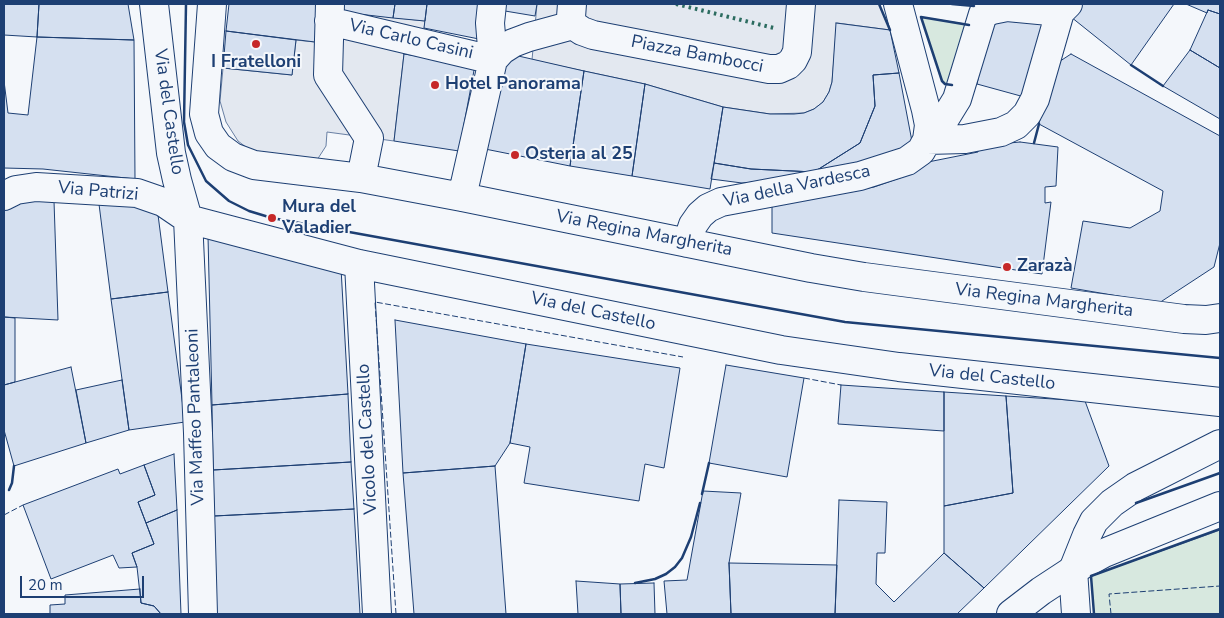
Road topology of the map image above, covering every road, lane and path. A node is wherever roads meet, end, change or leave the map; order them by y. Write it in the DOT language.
graph roads {
  1 [pos="154,4"];
  2 [pos="212,4"];
  3 [pos="492,4"];
  4 [pos="801,4"];
  5 [pos="898,4"];
  6 [pos="1064,8"];
  7 [pos="330,12"];
  8 [pos="573,14"];
  9 [pos="493,60"];
  10 [pos="928,140"];
  11 [pos="362,178"];
  12 [pos="4,196"];
  13 [pos="462,197"];
  14 [pos="188,219"];
  15 [pos="687,243"];
  16 [pos="359,264"];
  17 [pos="1220,318"];
  18 [pos="1220,402"];
  19 [pos="1220,444"];
  20 [pos="1220,506"];
  21 [pos="1073,570"];
  22 [pos="203,614"];
  23 [pos="377,614"];
  24 [pos="1011,614"];
  25 [pos="1076,614"];
  1 -- 14 [label="street, Via del Castello"];
  2 -- 11 [label="street, Via Regina Margherita"];
  3 -- 9 [label="street"];
  4 -- 8 [label="street, Piazza Bambocci"];
  5 -- 10 [label="street"];
  6 -- 10 [label="street"];
  6 -- 10 [label="street, Via della Vardesca"];
  7 -- 9 [label="street, Via Carlo Casini"];
  7 -- 11 [label="street"];
  8 -- 9 [label="street, Piazza Bambocci"];
  9 -- 13 [label="street"];
  10 -- 15 [label="street, Via della Vardesca"];
  11 -- 13 [label="street, Via Regina Margherita"];
  12 -- 14 [label="street, Via Patrizi"];
  13 -- 15 [label="street, Via Regina Margherita"];
  14 -- 16 [label="street, Via del Castello"];
  14 -- 22 [label="street, Via Maffeo Pantaleoni"];
  15 -- 17 [label="street, Via Regina Margherita"];
  16 -- 18 [label="street, Via del Castello"];
  16 -- 23 [label="street, Vicolo del Castello"];
  19 -- 21 [label="street"];
  20 -- 21 [label="street"];
  21 -- 24 [label="street"];
  21 -- 25 [label="street"];
}
